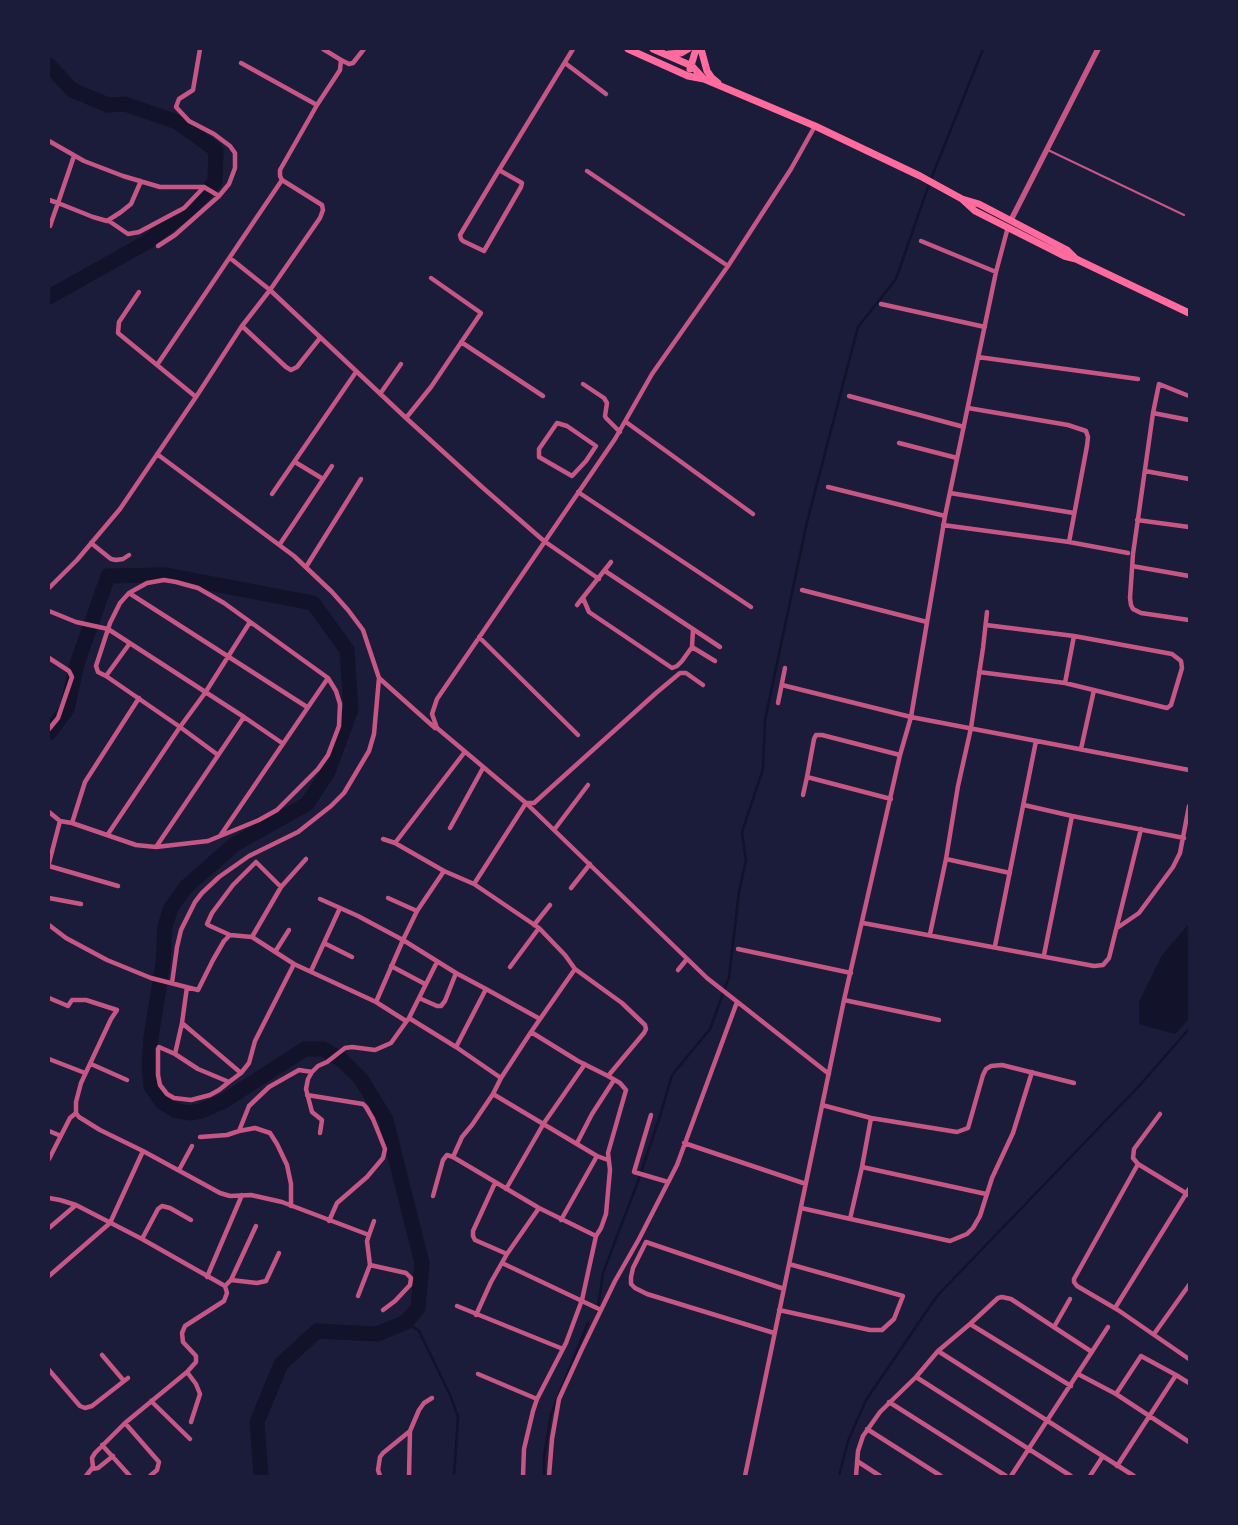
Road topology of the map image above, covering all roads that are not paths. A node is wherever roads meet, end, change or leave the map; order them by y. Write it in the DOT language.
graph roads {
  1 [pos="200,49"];
  2 [pos="323,49"];
  3 [pos="364,49"];
  4 [pos="573,49"];
  5 [pos="628,49"];
  6 [pos="654,49"];
  7 [pos="695,49"];
  8 [pos="1098,49"];
  9 [pos="661,52"];
  10 [pos="341,60"];
  11 [pos="240,63"];
  12 [pos="565,63"];
  13 [pos="692,66"];
  14 [pos="680,72"];
  15 [pos="701,77"];
  16 [pos="726,88"];
  17 [pos="606,94"];
  18 [pos="317,105"];
  19 [pos="815,126"];
  20 [pos="49,141"];
  21 [pos="1046,149"];
  22 [pos="74,156"];
  23 [pos="499,170"];
  24 [pos="587,171"];
  25 [pos="282,180"];
  26 [pos="141,181"];
  27 [pos="204,187"];
  28 [pos="219,196"];
  29 [pos="49,200"];
  30 [pos="58,203"];
  31 [pos="1184,214"];
  32 [pos="109,220"];
  33 [pos="1010,224"];
  34 [pos="50,226"];
  35 [pos="921,240"];
  36 [pos="158,246"];
  37 [pos="230,258"];
  38 [pos="728,266"];
  39 [pos="996,272"];
  40 [pos="431,278"];
  41 [pos="270,290"];
  42 [pos="139,292"];
  43 [pos="880,304"];
  44 [pos="1189,313"];
  45 [pos="242,326"];
  46 [pos="985,327"];
  47 [pos="320,338"];
  48 [pos="461,342"];
  49 [pos="978,357"];
  50 [pos="401,364"];
  51 [pos="157,365"];
  52 [pos="356,372"];
  53 [pos="1138,379"];
  54 [pos="583,384"];
  55 [pos="380,394"];
  56 [pos="543,396"];
  57 [pos="849,396"];
  58 [pos="1189,396"];
  59 [pos="196,398"];
  60 [pos="968,408"];
  61 [pos="1153,413"];
  62 [pos="406,418"];
  63 [pos="1189,420"];
  64 [pos="626,422"];
  65 [pos="964,427"];
  66 [pos="620,432"];
  67 [pos="899,443"];
  68 [pos="157,454"];
  69 [pos="957,458"];
  70 [pos="586,461"];
  71 [pos="295,462"];
  72 [pos="332,466"];
  73 [pos="594,469"];
  74 [pos="1146,471"];
  75 [pos="323,479"];
  76 [pos="361,479"];
  77 [pos="1189,480"];
  78 [pos="828,487"];
  79 [pos="578,492"];
  80 [pos="950,493"];
  81 [pos="272,494"];
  82 [pos="753,514"];
  83 [pos="1074,514"];
  84 [pos="945,516"];
  85 [pos="1137,520"];
  86 [pos="943,525"];
  87 [pos="1189,528"];
  88 [pos="544,541"];
  89 [pos="1069,542"];
  90 [pos="91,543"];
  91 [pos="280,544"];
  92 [pos="1128,553"];
  93 [pos="129,555"];
  94 [pos="611,562"];
  95 [pos="1132,566"];
  96 [pos="306,567"];
  97 [pos="605,570"];
  98 [pos="1189,576"];
  99 [pos="598,579"];
  100 [pos="49,588"];
  101 [pos="802,590"];
  102 [pos="129,593"];
  103 [pos="583,598"];
  104 [pos="577,605"];
  105 [pos="751,607"];
  106 [pos="49,611"];
  107 [pos="987,612"];
  108 [pos="1189,620"];
  109 [pos="250,622"];
  110 [pos="927,622"];
  111 [pos="986,625"];
  112 [pos="108,629"];
  113 [pos="693,630"];
  114 [pos="1074,636"];
  115 [pos="479,638"];
  116 [pos="130,643"];
  117 [pos="692,647"];
  118 [pos="720,647"];
  119 [pos="228,656"];
  120 [pos="49,658"];
  121 [pos="715,661"];
  122 [pos="785,668"];
  123 [pos="979,672"];
  124 [pos="106,676"];
  125 [pos="328,678"];
  126 [pos="379,678"];
  127 [pos="1065,683"];
  128 [pos="703,685"];
  129 [pos="782,685"];
  130 [pos="1094,690"];
  131 [pos="205,693"];
  132 [pos="139,698"];
  133 [pos="778,703"];
  134 [pos="307,706"];
  135 [pos="911,717"];
  136 [pos="244,718"];
  137 [pos="180,727"];
  138 [pos="436,728"];
  139 [pos="971,728"];
  140 [pos="49,729"];
  141 [pos="578,735"];
  142 [pos="1036,741"];
  143 [pos="282,742"];
  144 [pos="1081,749"];
  145 [pos="464,753"];
  146 [pos="218,754"];
  147 [pos="900,755"];
  148 [pos="483,768"];
  149 [pos="1189,770"];
  150 [pos="807,777"];
  151 [pos="588,784"];
  152 [pos="803,795"];
  153 [pos="891,799"];
  154 [pos="526,803"];
  155 [pos="1024,805"];
  156 [pos="1189,806"];
  157 [pos="49,812"];
  158 [pos="1072,816"];
  159 [pos="60,820"];
  160 [pos="72,822"];
  161 [pos="450,828"];
  162 [pos="1141,829"];
  163 [pos="554,830"];
  164 [pos="108,834"];
  165 [pos="219,837"];
  166 [pos="1184,838"];
  167 [pos="49,839"];
  168 [pos="383,840"];
  169 [pos="55,841"];
  170 [pos="395,843"];
  171 [pos="156,847"];
  172 [pos="249,856"];
  173 [pos="306,859"];
  174 [pos="946,859"];
  175 [pos="256,862"];
  176 [pos="49,864"];
  177 [pos="590,864"];
  178 [pos="444,871"];
  179 [pos="1010,874"];
  180 [pos="474,884"];
  181 [pos="118,886"];
  182 [pos="281,887"];
  183 [pos="571,888"];
  184 [pos="49,898"];
  185 [pos="388,898"];
  186 [pos="320,899"];
  187 [pos="81,904"];
  188 [pos="550,905"];
  189 [pos="340,908"];
  190 [pos="417,911"];
  191 [pos="863,923"];
  192 [pos="49,925"];
  193 [pos="536,927"];
  194 [pos="1117,928"];
  195 [pos="289,930"];
  196 [pos="930,934"];
  197 [pos="230,935"];
  198 [pos="252,937"];
  199 [pos="403,940"];
  200 [pos="324,943"];
  201 [pos="995,946"];
  202 [pos="738,949"];
  203 [pos="275,952"];
  204 [pos="1044,955"];
  205 [pos="352,957"];
  206 [pos="687,959"];
  207 [pos="437,962"];
  208 [pos="294,964"];
  209 [pos="391,966"];
  210 [pos="510,967"];
  211 [pos="575,969"];
  212 [pos="678,970"];
  213 [pos="311,971"];
  214 [pos="851,973"];
  215 [pos="456,974"];
  216 [pos="171,982"];
  217 [pos="425,984"];
  218 [pos="187,987"];
  219 [pos="486,989"];
  220 [pos="49,998"];
  221 [pos="419,998"];
  222 [pos="844,1000"];
  223 [pos="376,1002"];
  224 [pos="737,1002"];
  225 [pos="408,1019"];
  226 [pos="540,1020"];
  227 [pos="939,1020"];
  228 [pos="182,1023"];
  229 [pos="532,1032"];
  230 [pos="456,1047"];
  231 [pos="175,1054"];
  232 [pos="49,1060"];
  233 [pos="91,1064"];
  234 [pos="585,1064"];
  235 [pos="85,1072"];
  236 [pos="312,1072"];
  237 [pos="1032,1072"];
  238 [pos="241,1073"];
  239 [pos="829,1074"];
  240 [pos="608,1076"];
  241 [pos="501,1078"];
  242 [pos="127,1080"];
  243 [pos="614,1080"];
  244 [pos="229,1082"];
  245 [pos="1074,1082"];
  246 [pos="493,1094"];
  247 [pos="307,1095"];
  248 [pos="822,1105"];
  249 [pos="76,1113"];
  250 [pos="1160,1114"];
  251 [pos="651,1115"];
  252 [pos="871,1118"];
  253 [pos="544,1123"];
  254 [pos="49,1131"];
  255 [pos="239,1131"];
  256 [pos="320,1133"];
  257 [pos="61,1136"];
  258 [pos="200,1137"];
  259 [pos="577,1143"];
  260 [pos="684,1143"];
  261 [pos="192,1146"];
  262 [pos="143,1151"];
  263 [pos="597,1156"];
  264 [pos="453,1157"];
  265 [pos="49,1159"];
  266 [pos="608,1160"];
  267 [pos="1138,1164"];
  268 [pos="862,1167"];
  269 [pos="179,1170"];
  270 [pos="668,1182"];
  271 [pos="494,1183"];
  272 [pos="806,1184"];
  273 [pos="506,1189"];
  274 [pos="1188,1192"];
  275 [pos="986,1194"];
  276 [pos="242,1195"];
  277 [pos="433,1196"];
  278 [pos="49,1198"];
  279 [pos="76,1205"];
  280 [pos="292,1206"];
  281 [pos="539,1208"];
  282 [pos="801,1208"];
  283 [pos="850,1219"];
  284 [pos="191,1220"];
  285 [pos="329,1220"];
  286 [pos="561,1220"];
  287 [pos="374,1221"];
  288 [pos="110,1223"];
  289 [pos="256,1226"];
  290 [pos="49,1228"];
  291 [pos="369,1235"];
  292 [pos="596,1236"];
  293 [pos="142,1239"];
  294 [pos="279,1252"];
  295 [pos="507,1254"];
  296 [pos="502,1263"];
  297 [pos="789,1264"];
  298 [pos="370,1265"];
  299 [pos="49,1276"];
  300 [pos="207,1277"];
  301 [pos="231,1280"];
  302 [pos="1189,1285"];
  303 [pos="225,1286"];
  304 [pos="784,1289"];
  305 [pos="358,1296"];
  306 [pos="1070,1299"];
  307 [pos="582,1300"];
  308 [pos="457,1306"];
  309 [pos="1115,1308"];
  310 [pos="383,1310"];
  311 [pos="601,1310"];
  312 [pos="779,1310"];
  313 [pos="476,1315"];
  314 [pos="970,1324"];
  315 [pos="1108,1327"];
  316 [pos="1054,1328"];
  317 [pos="774,1333"];
  318 [pos="1154,1334"];
  319 [pos="563,1349"];
  320 [pos="938,1351"];
  321 [pos="1092,1352"];
  322 [pos="102,1355"];
  323 [pos="1189,1359"];
  324 [pos="49,1370"];
  325 [pos="187,1372"];
  326 [pos="478,1374"];
  327 [pos="1078,1374"];
  328 [pos="1176,1375"];
  329 [pos="916,1377"];
  330 [pos="1189,1383"];
  331 [pos="1071,1386"];
  332 [pos="1116,1394"];
  333 [pos="432,1398"];
  334 [pos="537,1399"];
  335 [pos="150,1402"];
  336 [pos="889,1402"];
  337 [pos="1149,1416"];
  338 [pos="1048,1421"];
  339 [pos="191,1422"];
  340 [pos="125,1423"];
  341 [pos="867,1429"];
  342 [pos="410,1431"];
  343 [pos="190,1440"];
  344 [pos="1189,1442"];
  345 [pos="102,1445"];
  346 [pos="1029,1448"];
  347 [pos="113,1456"];
  348 [pos="1103,1456"];
  349 [pos="858,1462"];
  350 [pos="1118,1466"];
  351 [pos="92,1469"];
  352 [pos="86,1476"];
  353 [pos="130,1476"];
  354 [pos="150,1476"];
  355 [pos="380,1476"];
  356 [pos="409,1476"];
  357 [pos="523,1476"];
  358 [pos="548,1476"];
  359 [pos="744,1476"];
  360 [pos="856,1476"];
  361 [pos="880,1476"];
  362 [pos="941,1476"];
  363 [pos="1006,1476"];
  364 [pos="1012,1476"];
  365 [pos="1071,1476"];
  366 [pos="1090,1476"];
  367 [pos="1134,1476"];
  1 -- 28 [label="street"];
  2 -- 10 [label="street"];
  3 -- 10 [label="street"];
  4 -- 12 [label="street"];
  5 -- 14 [label="main road"];
  6 -- 9 [label="main road"];
  7 -- 9 [label="main road"];
  7 -- 13 [label="main road"];
  7 -- 15 [label="main road"];
  7 -- 16 [label="main road"];
  8 -- 21 [label="street"];
  9 -- 13 [label="main road"];
  10 -- 18 [label="street"];
  11 -- 18 [label="street"];
  12 -- 17 [label="street"];
  12 -- 23 [label="street"];
  13 -- 14 [label="main road"];
  13 -- 15 [label="main road"];
  14 -- 15 [label="main road"];
  15 -- 16 [label="main road"];
  16 -- 19 [label="main road"];
  18 -- 25 [label="street"];
  19 -- 33 [label="main road"];
  19 -- 38 [label="street"];
  20 -- 22 [label="street"];
  21 -- 31 [label="lane"];
  21 -- 33 [label="street"];
  22 -- 26 [label="street"];
  22 -- 30 [label="street"];
  23 -- 23 [label="street"];
  24 -- 38 [label="street"];
  25 -- 37 [label="street"];
  25 -- 41 [label="street"];
  26 -- 27 [label="street"];
  26 -- 32 [label="street"];
  27 -- 28 [label="street"];
  27 -- 32 [label="street"];
  28 -- 36 [label="street"];
  29 -- 30 [label="street"];
  30 -- 32 [label="street"];
  30 -- 34 [label="street"];
  33 -- 39 [label="street"];
  33 -- 44 [label="main road"];
  35 -- 39 [label="street"];
  37 -- 41 [label="street"];
  37 -- 51 [label="street"];
  38 -- 64 [label="street"];
  39 -- 46 [label="street"];
  40 -- 48 [label="street"];
  41 -- 45 [label="street"];
  41 -- 47 [label="street"];
  42 -- 51 [label="street"];
  43 -- 46 [label="street"];
  45 -- 47 [label="street"];
  45 -- 59 [label="street"];
  46 -- 49 [label="street"];
  47 -- 52 [label="street"];
  48 -- 56 [label="street"];
  48 -- 62 [label="street"];
  49 -- 53 [label="street"];
  49 -- 60 [label="street"];
  50 -- 55 [label="street"];
  51 -- 59 [label="street"];
  52 -- 55 [label="street"];
  52 -- 71 [label="street"];
  54 -- 66 [label="street"];
  55 -- 62 [label="street"];
  57 -- 65 [label="street"];
  58 -- 61 [label="street"];
  59 -- 68 [label="street"];
  60 -- 65 [label="street"];
  60 -- 83 [label="street"];
  61 -- 63 [label="street"];
  61 -- 74 [label="street"];
  62 -- 88 [label="street"];
  64 -- 66 [label="street"];
  64 -- 82 [label="street"];
  65 -- 69 [label="street"];
  66 -- 73 [label="street"];
  67 -- 69 [label="street"];
  68 -- 90 [label="street"];
  68 -- 91 [label="street"];
  69 -- 80 [label="street"];
  70 -- 70 [label="street"];
  70 -- 73 [label="street"];
  71 -- 75 [label="street"];
  71 -- 81 [label="street"];
  72 -- 75 [label="street"];
  73 -- 79 [label="street"];
  74 -- 77 [label="street"];
  74 -- 85 [label="street"];
  75 -- 91 [label="street"];
  76 -- 96 [label="street"];
  78 -- 84 [label="street"];
  79 -- 88 [label="street"];
  79 -- 105 [label="street"];
  80 -- 83 [label="street"];
  80 -- 84 [label="street"];
  83 -- 89 [label="street"];
  84 -- 86 [label="street"];
  85 -- 87 [label="street"];
  85 -- 95 [label="street"];
  86 -- 89 [label="street"];
  86 -- 110 [label="street"];
  88 -- 99 [label="street"];
  88 -- 115 [label="street"];
  89 -- 92 [label="street"];
  90 -- 93 [label="street"];
  90 -- 100 [label="street"];
  91 -- 96 [label="street"];
  94 -- 97 [label="street"];
  95 -- 98 [label="street"];
  95 -- 108 [label="street"];
  96 -- 126 [label="street"];
  97 -- 99 [label="street"];
  97 -- 113 [label="street"];
  99 -- 103 [label="street"];
  101 -- 110 [label="street"];
  102 -- 109 [label="street"];
  102 -- 112 [label="street"];
  102 -- 119 [label="street"];
  103 -- 104 [label="street"];
  103 -- 117 [label="street"];
  106 -- 112 [label="street"];
  107 -- 111 [label="street"];
  109 -- 119 [label="street"];
  109 -- 125 [label="street"];
  110 -- 135 [label="street"];
  111 -- 114 [label="street"];
  111 -- 123 [label="street"];
  112 -- 116 [label="street"];
  112 -- 124 [label="street"];
  113 -- 117 [label="street"];
  113 -- 118 [label="street"];
  114 -- 127 [label="street"];
  114 -- 130 [label="street"];
  115 -- 138 [label="street"];
  115 -- 141 [label="street"];
  116 -- 124 [label="street"];
  116 -- 131 [label="street"];
  117 -- 121 [label="street"];
  119 -- 131 [label="street"];
  119 -- 134 [label="street"];
  120 -- 140 [label="street"];
  122 -- 129 [label="street"];
  123 -- 127 [label="street"];
  123 -- 139 [label="street"];
  124 -- 132 [label="street"];
  125 -- 134 [label="street"];
  125 -- 165 [label="street"];
  126 -- 138 [label="street"];
  126 -- 172 [label="street"];
  127 -- 130 [label="street"];
  128 -- 154 [label="street"];
  129 -- 133 [label="street"];
  129 -- 135 [label="street"];
  130 -- 144 [label="street"];
  131 -- 136 [label="street"];
  131 -- 137 [label="street"];
  132 -- 137 [label="street"];
  132 -- 160 [label="street"];
  134 -- 143 [label="street"];
  135 -- 139 [label="street"];
  135 -- 147 [label="street"];
  136 -- 143 [label="street"];
  136 -- 146 [label="street"];
  137 -- 146 [label="street"];
  137 -- 164 [label="street"];
  138 -- 145 [label="street"];
  139 -- 142 [label="street"];
  139 -- 174 [label="street"];
  142 -- 144 [label="street"];
  142 -- 155 [label="street"];
  143 -- 165 [label="street"];
  144 -- 149 [label="street"];
  145 -- 148 [label="street"];
  145 -- 170 [label="street"];
  146 -- 171 [label="street"];
  147 -- 150 [label="street"];
  147 -- 153 [label="street"];
  148 -- 154 [label="street"];
  148 -- 161 [label="street"];
  150 -- 152 [label="street"];
  150 -- 153 [label="street"];
  151 -- 163 [label="street"];
  153 -- 191 [label="street"];
  154 -- 163 [label="street"];
  154 -- 180 [label="street"];
  155 -- 158 [label="street"];
  155 -- 179 [label="street"];
  156 -- 166 [label="street"];
  157 -- 159 [label="street"];
  158 -- 162 [label="street"];
  158 -- 204 [label="street"];
  159 -- 160 [label="street"];
  159 -- 169 [label="street"];
  160 -- 164 [label="street"];
  162 -- 166 [label="street"];
  162 -- 194 [label="street"];
  163 -- 177 [label="street"];
  164 -- 171 [label="street"];
  165 -- 171 [label="street"];
  166 -- 194 [label="street"];
  167 -- 169 [label="street"];
  168 -- 170 [label="street"];
  169 -- 176 [label="street"];
  170 -- 178 [label="street"];
  172 -- 175 [label="street"];
  172 -- 216 [label="street"];
  173 -- 182 [label="street"];
  174 -- 179 [label="street"];
  174 -- 196 [label="street"];
  175 -- 182 [label="street"];
  175 -- 197 [label="street"];
  176 -- 181 [label="street"];
  177 -- 183 [label="street"];
  177 -- 206 [label="street"];
  178 -- 180 [label="street"];
  178 -- 190 [label="street"];
  179 -- 201 [label="street"];
  180 -- 193 [label="street"];
  182 -- 198 [label="street"];
  184 -- 187 [label="street"];
  185 -- 190 [label="street"];
  186 -- 189 [label="street"];
  188 -- 193 [label="street"];
  189 -- 199 [label="street"];
  189 -- 200 [label="street"];
  190 -- 199 [label="street"];
  191 -- 196 [label="street"];
  191 -- 214 [label="street"];
  192 -- 216 [label="street"];
  193 -- 210 [label="street"];
  193 -- 211 [label="street"];
  194 -- 204 [label="street"];
  195 -- 203 [label="street"];
  196 -- 201 [label="street"];
  197 -- 198 [label="street"];
  197 -- 218 [label="street"];
  198 -- 203 [label="street"];
  199 -- 207 [label="street"];
  199 -- 209 [label="street"];
  200 -- 205 [label="street"];
  200 -- 213 [label="street"];
  201 -- 204 [label="street"];
  202 -- 214 [label="street"];
  203 -- 208 [label="street"];
  206 -- 212 [label="street"];
  206 -- 224 [label="street"];
  207 -- 215 [label="street"];
  207 -- 217 [label="street"];
  208 -- 213 [label="street"];
  208 -- 238 [label="street"];
  209 -- 217 [label="street"];
  209 -- 223 [label="street"];
  211 -- 226 [label="street"];
  211 -- 240 [label="street"];
  213 -- 223 [label="street"];
  214 -- 222 [label="street"];
  215 -- 219 [label="street"];
  215 -- 221 [label="street"];
  216 -- 218 [label="street"];
  217 -- 221 [label="street"];
  218 -- 228 [label="street"];
  219 -- 226 [label="street"];
  219 -- 230 [label="street"];
  220 -- 233 [label="street"];
  221 -- 225 [label="street"];
  222 -- 227 [label="street"];
  222 -- 239 [label="street"];
  223 -- 225 [label="street"];
  224 -- 239 [label="street"];
  224 -- 260 [label="street"];
  225 -- 230 [label="street"];
  225 -- 236 [label="street"];
  226 -- 229 [label="street"];
  228 -- 231 [label="street"];
  228 -- 238 [label="street"];
  229 -- 234 [label="street"];
  229 -- 241 [label="street"];
  230 -- 241 [label="street"];
  231 -- 244 [label="street"];
  231 -- 244 [label="street"];
  232 -- 235 [label="street"];
  233 -- 235 [label="street"];
  233 -- 242 [label="street"];
  234 -- 240 [label="street"];
  234 -- 253 [label="street"];
  235 -- 249 [label="street"];
  236 -- 247 [label="street"];
  236 -- 255 [label="street"];
  237 -- 245 [label="street"];
  237 -- 252 [label="street"];
  237 -- 275 [label="street"];
  238 -- 244 [label="street"];
  239 -- 248 [label="street"];
  240 -- 243 [label="street"];
  241 -- 246 [label="street"];
  243 -- 259 [label="street"];
  243 -- 266 [label="street"];
  246 -- 253 [label="street"];
  246 -- 264 [label="street"];
  247 -- 256 [label="street"];
  247 -- 285 [label="street"];
  248 -- 252 [label="street"];
  248 -- 272 [label="street"];
  249 -- 257 [label="street"];
  249 -- 262 [label="street"];
  250 -- 267 [label="street"];
  251 -- 270 [label="street"];
  252 -- 268 [label="street"];
  253 -- 259 [label="street"];
  253 -- 273 [label="street"];
  254 -- 257 [label="street"];
  255 -- 258 [label="street"];
  255 -- 280 [label="street"];
  257 -- 265 [label="street"];
  259 -- 263 [label="street"];
  260 -- 270 [label="street"];
  260 -- 272 [label="street"];
  261 -- 269 [label="street"];
  262 -- 269 [label="street"];
  262 -- 288 [label="street"];
  263 -- 266 [label="street"];
  263 -- 286 [label="street"];
  264 -- 271 [label="street"];
  264 -- 277 [label="street"];
  266 -- 292 [label="street"];
  267 -- 274 [label="street"];
  267 -- 309 [label="street"];
  268 -- 275 [label="street"];
  268 -- 283 [label="street"];
  269 -- 276 [label="street"];
  270 -- 311 [label="street"];
  271 -- 273 [label="street"];
  271 -- 295 [label="street"];
  272 -- 282 [label="street"];
  273 -- 281 [label="street"];
  274 -- 309 [label="street"];
  275 -- 283 [label="street"];
  276 -- 280 [label="street"];
  276 -- 300 [label="street"];
  278 -- 279 [label="street"];
  279 -- 288 [label="street"];
  279 -- 290 [label="street"];
  280 -- 285 [label="street"];
  281 -- 286 [label="street"];
  281 -- 295 [label="street"];
  282 -- 283 [label="street"];
  282 -- 297 [label="street"];
  284 -- 293 [label="street"];
  285 -- 291 [label="street"];
  286 -- 292 [label="street"];
  287 -- 291 [label="street"];
  288 -- 293 [label="street"];
  288 -- 299 [label="street"];
  289 -- 301 [label="street"];
  291 -- 298 [label="street"];
  292 -- 307 [label="street"];
  293 -- 300 [label="street"];
  294 -- 301 [label="street"];
  295 -- 296 [label="street"];
  296 -- 307 [label="street"];
  296 -- 313 [label="street"];
  297 -- 304 [label="street"];
  297 -- 312 [label="street"];
  298 -- 305 [label="street"];
  298 -- 310 [label="street"];
  300 -- 303 [label="street"];
  301 -- 303 [label="street"];
  302 -- 318 [label="street"];
  303 -- 325 [label="street"];
  304 -- 312 [label="street"];
  304 -- 317 [label="street"];
  306 -- 316 [label="street"];
  307 -- 311 [label="street"];
  307 -- 319 [label="street"];
  308 -- 313 [label="street"];
  309 -- 318 [label="street"];
  311 -- 358 [label="street"];
  312 -- 317 [label="street"];
  313 -- 319 [label="street"];
  314 -- 316 [label="street"];
  314 -- 320 [label="street"];
  314 -- 331 [label="street"];
  315 -- 321 [label="street"];
  316 -- 321 [label="street"];
  317 -- 359 [label="street"];
  318 -- 323 [label="street"];
  319 -- 334 [label="street"];
  320 -- 329 [label="street"];
  320 -- 338 [label="street"];
  321 -- 327 [label="street"];
  322 -- 324 [label="street"];
  325 -- 335 [label="street"];
  325 -- 339 [label="street"];
  326 -- 334 [label="street"];
  327 -- 331 [label="street"];
  327 -- 332 [label="street"];
  328 -- 330 [label="street"];
  328 -- 332 [label="street"];
  328 -- 337 [label="street"];
  329 -- 336 [label="street"];
  329 -- 346 [label="street"];
  331 -- 338 [label="street"];
  332 -- 337 [label="street"];
  333 -- 342 [label="street"];
  334 -- 357 [label="street"];
  335 -- 340 [label="street"];
  335 -- 343 [label="street"];
  336 -- 341 [label="street"];
  336 -- 363 [label="street"];
  337 -- 344 [label="street"];
  337 -- 350 [label="street"];
  338 -- 346 [label="street"];
  338 -- 348 [label="street"];
  340 -- 345 [label="street"];
  340 -- 354 [label="street"];
  341 -- 349 [label="street"];
  341 -- 362 [label="street"];
  342 -- 355 [label="street"];
  342 -- 356 [label="street"];
  345 -- 347 [label="street"];
  345 -- 351 [label="street"];
  346 -- 364 [label="street"];
  346 -- 365 [label="street"];
  347 -- 351 [label="street"];
  347 -- 353 [label="street"];
  348 -- 350 [label="street"];
  348 -- 366 [label="street"];
  349 -- 360 [label="street"];
  349 -- 361 [label="street"];
  350 -- 367 [label="street"];
  351 -- 352 [label="street"];
}
